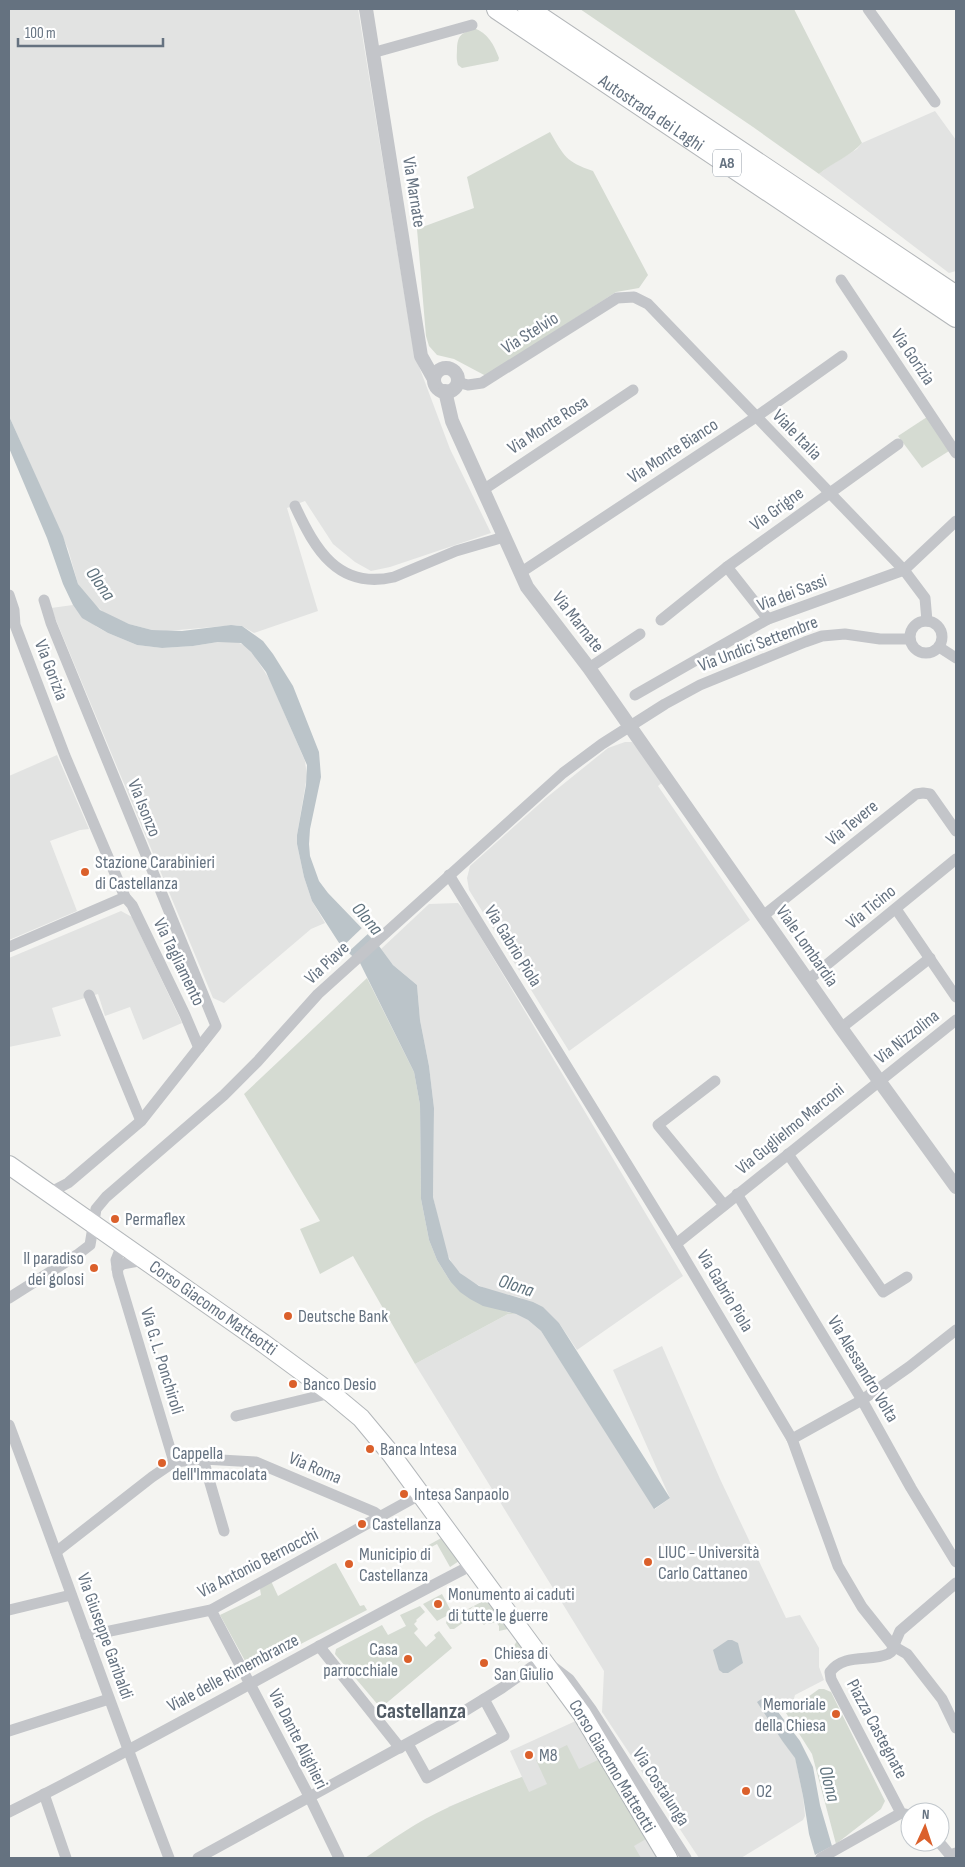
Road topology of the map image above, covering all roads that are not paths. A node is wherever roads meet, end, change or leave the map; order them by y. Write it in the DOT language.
graph roads {
  1 [pos="366,9"];
  2 [pos="497,9"];
  3 [pos="528,9"];
  4 [pos="868,9"];
  5 [pos="472,25"];
  6 [pos="372,53"];
  7 [pos="935,102"];
  8 [pos="841,280"];
  9 [pos="956,296"];
  10 [pos="617,298"];
  11 [pos="956,316"];
  12 [pos="842,356"];
  13 [pos="434,379"];
  14 [pos="457,382"];
  15 [pos="633,390"];
  16 [pos="445,391"];
  17 [pos="756,417"];
  18 [pos="898,444"];
  19 [pos="956,453"];
  20 [pos="483,490"];
  21 [pos="828,493"];
  22 [pos="295,506"];
  23 [pos="956,521"];
  24 [pos="504,537"];
  25 [pos="727,568"];
  26 [pos="904,570"];
  27 [pos="520,573"];
  28 [pos="9,595"];
  29 [pos="44,600"];
  30 [pos="768,619"];
  31 [pos="661,620"];
  32 [pos="927,621"];
  33 [pos="12,624"];
  34 [pos="640,634"];
  35 [pos="910,639"];
  36 [pos="939,647"];
  37 [pos="956,658"];
  38 [pos="590,668"];
  39 [pos="635,695"];
  40 [pos="629,726"];
  41 [pos="65,756"];
  42 [pos="956,831"];
  43 [pos="956,860"];
  44 [pos="449,876"];
  45 [pos="125,898"];
  46 [pos="896,909"];
  47 [pos="763,916"];
  48 [pos="9,947"];
  49 [pos="930,958"];
  50 [pos="808,980"];
  51 [pos="89,995"];
  52 [pos="956,996"];
  53 [pos="956,1020"];
  54 [pos="841,1028"];
  55 [pos="199,1048"];
  56 [pos="715,1081"];
  57 [pos="878,1082"];
  58 [pos="141,1121"];
  59 [pos="788,1154"];
  60 [pos="9,1165"];
  61 [pos="956,1187"];
  62 [pos="49,1193"];
  63 [pos="737,1194"];
  64 [pos="724,1206"];
  65 [pos="94,1225"];
  66 [pos="676,1244"];
  67 [pos="122,1245"];
  68 [pos="144,1260"];
  69 [pos="117,1269"];
  70 [pos="907,1277"];
  71 [pos="9,1298"];
  72 [pos="956,1330"];
  73 [pos="331,1393"];
  74 [pos="862,1400"];
  75 [pos="236,1416"];
  76 [pos="9,1425"];
  77 [pos="792,1439"];
  78 [pos="203,1459"];
  79 [pos="174,1462"];
  80 [pos="421,1494"];
  81 [pos="381,1517"];
  82 [pos="224,1531"];
  83 [pos="56,1552"];
  84 [pos="956,1562"];
  85 [pos="474,1564"];
  86 [pos="956,1583"];
  87 [pos="71,1595"];
  88 [pos="9,1610"];
  89 [pos="211,1610"];
  90 [pos="86,1636"];
  91 [pos="319,1646"];
  92 [pos="893,1646"];
  93 [pos="543,1659"];
  94 [pos="251,1685"];
  95 [pos="109,1699"];
  96 [pos="484,1699"];
  97 [pos="582,1714"];
  98 [pos="956,1728"];
  99 [pos="9,1731"];
  100 [pos="606,1734"];
  101 [pos="404,1746"];
  102 [pos="127,1750"];
  103 [pos="44,1794"];
  104 [pos="310,1798"];
  105 [pos="900,1803"];
  106 [pos="9,1812"];
  107 [pos="900,1817"];
  108 [pos="66,1858"];
  109 [pos="170,1858"];
  110 [pos="198,1858"];
  111 [pos="339,1858"];
  112 [pos="668,1858"];
  113 [pos="686,1858"];
  114 [pos="821,1858"];
  1 -- 6 [label="street, Via Marnate"];
  2 -- 11 [label="highway, Autostrada dei Laghi / A8"];
  3 -- 9 [label="highway, Autostrada dei Laghi / A8"];
  4 -- 7 [label="street"];
  5 -- 6 [label="street"];
  6 -- 13 [label="street, Via Marnate"];
  8 -- 19 [label="street, Via Gorizia"];
  10 -- 14 [label="street, Via Stelvio"];
  10 -- 17 [label="street, Viale Italia"];
  12 -- 17 [label="street, Via Monte Bianco"];
  13 -- 14 [label="street"];
  13 -- 16 [label="street, Via Marnate"];
  14 -- 16 [label="street"];
  15 -- 20 [label="street, Via Monte Rosa"];
  16 -- 20 [label="street, Via Marnate"];
  17 -- 21 [label="street, Viale Italia"];
  17 -- 27 [label="street, Via Monte Bianco"];
  18 -- 21 [label="street, Via Grigne"];
  20 -- 24 [label="street, Via Marnate"];
  21 -- 25 [label="street, Via Grigne"];
  21 -- 26 [label="street, Viale Italia"];
  22 -- 24 [label="street"];
  23 -- 26 [label="street, Via dei Sassi"];
  24 -- 27 [label="street, Via Marnate"];
  25 -- 30 [label="street"];
  25 -- 31 [label="street, Via Grigne"];
  26 -- 30 [label="street, Via dei Sassi"];
  26 -- 32 [label="street, Viale Italia"];
  27 -- 38 [label="street, Via Marnate"];
  28 -- 33 [label="street, Via Gorizia"];
  29 -- 55 [label="street, Via Isonzo"];
  30 -- 39 [label="street, Via dei Sassi"];
  32 -- 35 [label="street"];
  32 -- 36 [label="street"];
  33 -- 41 [label="street, Via Gorizia"];
  34 -- 38 [label="street"];
  35 -- 36 [label="street"];
  35 -- 40 [label="street, Via Undici Settembre"];
  36 -- 37 [label="street"];
  38 -- 40 [label="street, Via Marnate"];
  40 -- 44 [label="street, Via Piave"];
  40 -- 47 [label="street, Viale Lombardia"];
  41 -- 45 [label="street, Via Tagliamento"];
  42 -- 47 [label="street, Via Tevere"];
  43 -- 46 [label="street, Via Ticino"];
  44 -- 65 [label="street, Via Piave"];
  44 -- 66 [label="street, Via Gabrio Piola"];
  45 -- 48 [label="street"];
  45 -- 55 [label="street, Via Tagliamento"];
  46 -- 49 [label="street"];
  46 -- 50 [label="street, Via Ticino"];
  47 -- 50 [label="street, Viale Lombardia"];
  49 -- 52 [label="street"];
  49 -- 54 [label="street"];
  50 -- 54 [label="street, Viale Lombardia"];
  51 -- 58 [label="street"];
  53 -- 57 [label="street, Via Nizzolina"];
  54 -- 57 [label="street, Viale Lombardia"];
  55 -- 58 [label="street, Via Isonzo"];
  56 -- 64 [label="street"];
  57 -- 59 [label="street, Via Guglielmo Marconi"];
  57 -- 61 [label="street, Viale Lombardia"];
  58 -- 62 [label="street, Via Isonzo"];
  59 -- 63 [label="street, Via Guglielmo Marconi"];
  59 -- 70 [label="street"];
  60 -- 62 [label="main road, Corso Giacomo Matteotti"];
  62 -- 65 [label="main road, Corso Giacomo Matteotti"];
  63 -- 64 [label="street, Via Guglielmo Marconi"];
  63 -- 74 [label="street, Via Alessandro Volta"];
  64 -- 66 [label="street, Via Guglielmo Marconi"];
  65 -- 67 [label="main road, Corso Giacomo Matteotti"];
  65 -- 71 [label="street, Via Piave"];
  66 -- 77 [label="street, Via Gabrio Piola"];
  67 -- 68 [label="main road, Corso Giacomo Matteotti"];
  67 -- 69 [label="street, Via G. L. Ponchiroli"];
  68 -- 69 [label="street"];
  68 -- 73 [label="main road, Corso Giacomo Matteotti"];
  69 -- 79 [label="street, Via G. L. Ponchiroli"];
  72 -- 74 [label="street"];
  73 -- 75 [label="street"];
  73 -- 80 [label="main road, Corso Giacomo Matteotti"];
  74 -- 77 [label="street"];
  74 -- 84 [label="street, Via Alessandro Volta"];
  76 -- 83 [label="street, Via Giuseppe Garibaldi"];
  77 -- 92 [label="street, Via Gabrio Piola"];
  78 -- 79 [label="street, Via Roma"];
  78 -- 81 [label="street, Via Roma"];
  78 -- 82 [label="street"];
  79 -- 83 [label="street, Via Roma"];
  80 -- 81 [label="street, Via Antonio Bernocchi"];
  80 -- 85 [label="main road, Corso Giacomo Matteotti"];
  81 -- 89 [label="street, Via Antonio Bernocchi"];
  83 -- 87 [label="street, Via Giuseppe Garibaldi"];
  85 -- 91 [label="street, Viale delle Rimembranze"];
  85 -- 93 [label="main road, Corso Giacomo Matteotti"];
  86 -- 92 [label="street"];
  87 -- 88 [label="street"];
  87 -- 90 [label="street, Via Giuseppe Garibaldi"];
  89 -- 90 [label="street, Via Antonio Bernocchi"];
  89 -- 94 [label="street, Via Dante Alighieri"];
  90 -- 95 [label="street, Via Giuseppe Garibaldi"];
  91 -- 94 [label="street, Viale delle Rimembranze"];
  91 -- 101 [label="street"];
  92 -- 98 [label="street, Via Gabrio Piola"];
  92 -- 105 [label="street, Piazza Castegnate"];
  93 -- 96 [label="street"];
  93 -- 97 [label="main road, Corso Giacomo Matteotti"];
  93 -- 100 [label="street, Via Costalunga"];
  94 -- 102 [label="street, Viale delle Rimembranze"];
  94 -- 104 [label="street, Via Dante Alighieri"];
  95 -- 99 [label="street"];
  95 -- 102 [label="street, Via Giuseppe Garibaldi"];
  96 -- 101 [label="street"];
  96 -- 101 [label="street"];
  97 -- 100 [label="street, Via Costalunga"];
  97 -- 112 [label="main road, Corso Giacomo Matteotti"];
  100 -- 113 [label="street, Via Costalunga"];
  101 -- 104 [label="street"];
  102 -- 103 [label="street, Viale delle Rimembranze"];
  102 -- 109 [label="street, Via Giuseppe Garibaldi"];
  103 -- 106 [label="street, Viale delle Rimembranze"];
  103 -- 108 [label="street"];
  104 -- 110 [label="street"];
  104 -- 111 [label="street, Via Dante Alighieri"];
  107 -- 114 [label="street, Piazza Castegnate"];
}
